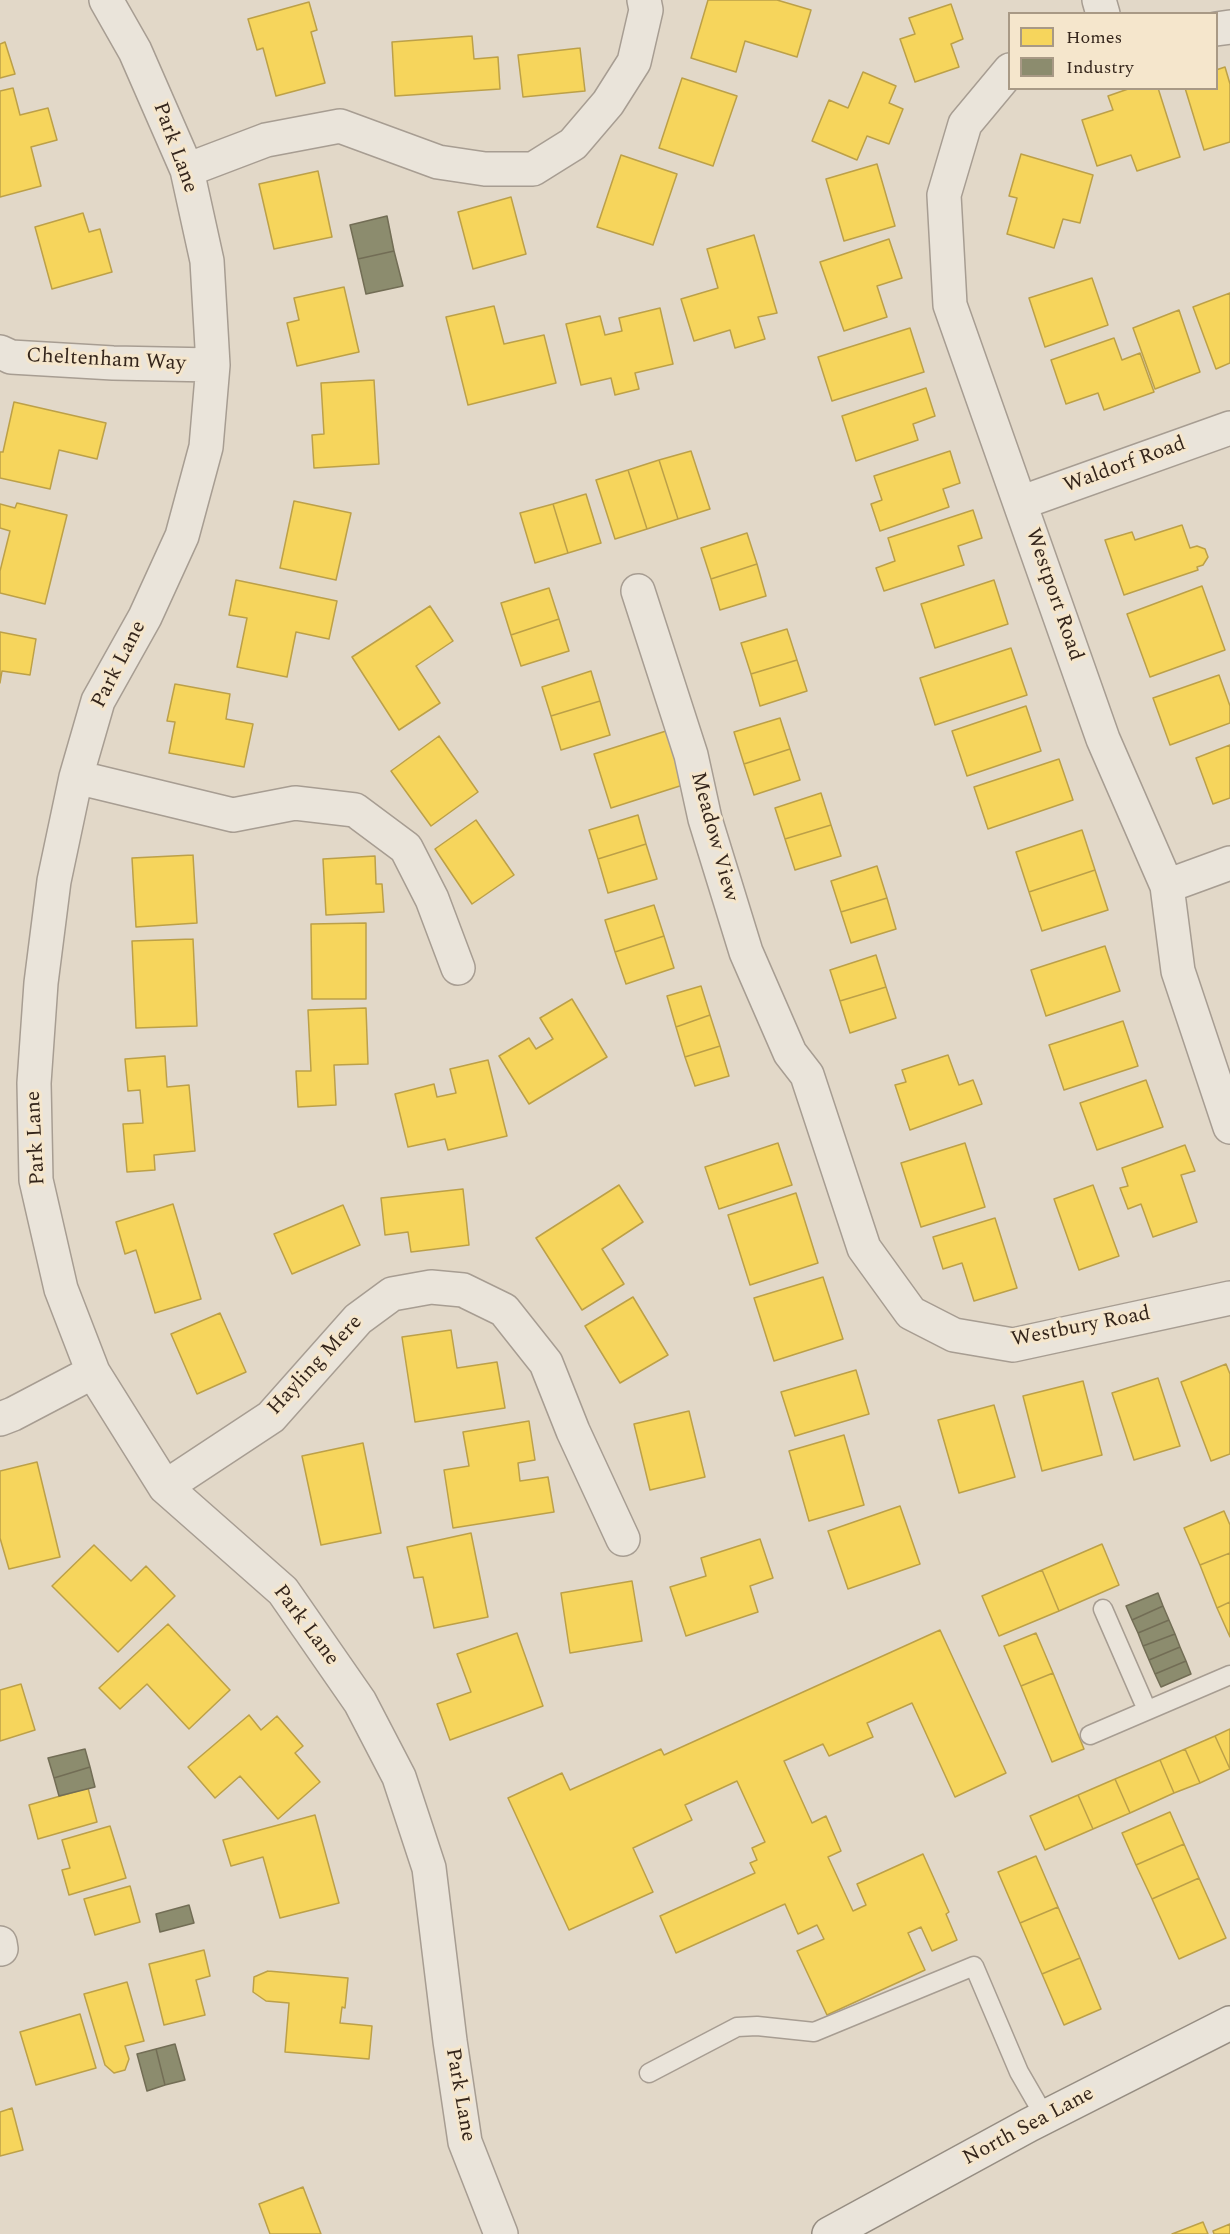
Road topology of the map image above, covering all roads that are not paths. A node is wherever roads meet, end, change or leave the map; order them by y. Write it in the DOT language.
graph roads {
  1 [pos="106,0"];
  2 [pos="644,0"];
  3 [pos="1008,72"];
  4 [pos="187,170"];
  5 [pos="0,352"];
  6 [pos="213,365"];
  7 [pos="1230,428"];
  8 [pos="1020,503"];
  9 [pos="638,591"];
  10 [pos="75,777"];
  11 [pos="1230,863"];
  12 [pos="1167,886"];
  13 [pos="458,968"];
  14 [pos="807,1075"];
  15 [pos="1230,1127"];
  16 [pos="1230,1298"];
  17 [pos="93,1372"];
  18 [pos="0,1419"];
  19 [pos="165,1487"];
  20 [pos="623,1539"];
  21 [pos="1103,1609"];
  22 [pos="1230,1675"];
  23 [pos="1147,1710"];
  24 [pos="1090,1735"];
  25 [pos="1230,2023"];
  26 [pos="649,2073"];
  27 [pos="1045,2117"];
  28 [pos="501,2234"];
  29 [pos="829,2234"];
  1 -- 4 [label="street, Park Lane"];
  2 -- 4 [label="street"];
  3 -- 8 [label="street, Westport Road"];
  4 -- 6 [label="street, Park Lane"];
  5 -- 6 [label="street, Cheltenham Way"];
  6 -- 10 [label="street, Park Lane"];
  7 -- 8 [label="street, Waldorf Road"];
  8 -- 12 [label="street, Westport Road"];
  9 -- 14 [label="street, Meadow View"];
  10 -- 13 [label="street"];
  10 -- 17 [label="street, Park Lane"];
  11 -- 12 [label="street"];
  12 -- 15 [label="street, Westport Road"];
  14 -- 16 [label="street, Westbury Road"];
  17 -- 18 [label="street"];
  17 -- 19 [label="street, Park Lane"];
  19 -- 20 [label="street, Hayling Mere"];
  19 -- 28 [label="street, Park Lane"];
  21 -- 23 [label="lane"];
  22 -- 23 [label="lane"];
  23 -- 24 [label="lane"];
  25 -- 27 [label="street, North Sea Lane"];
  26 -- 27 [label="lane"];
  27 -- 29 [label="street, North Sea Lane"];
}
